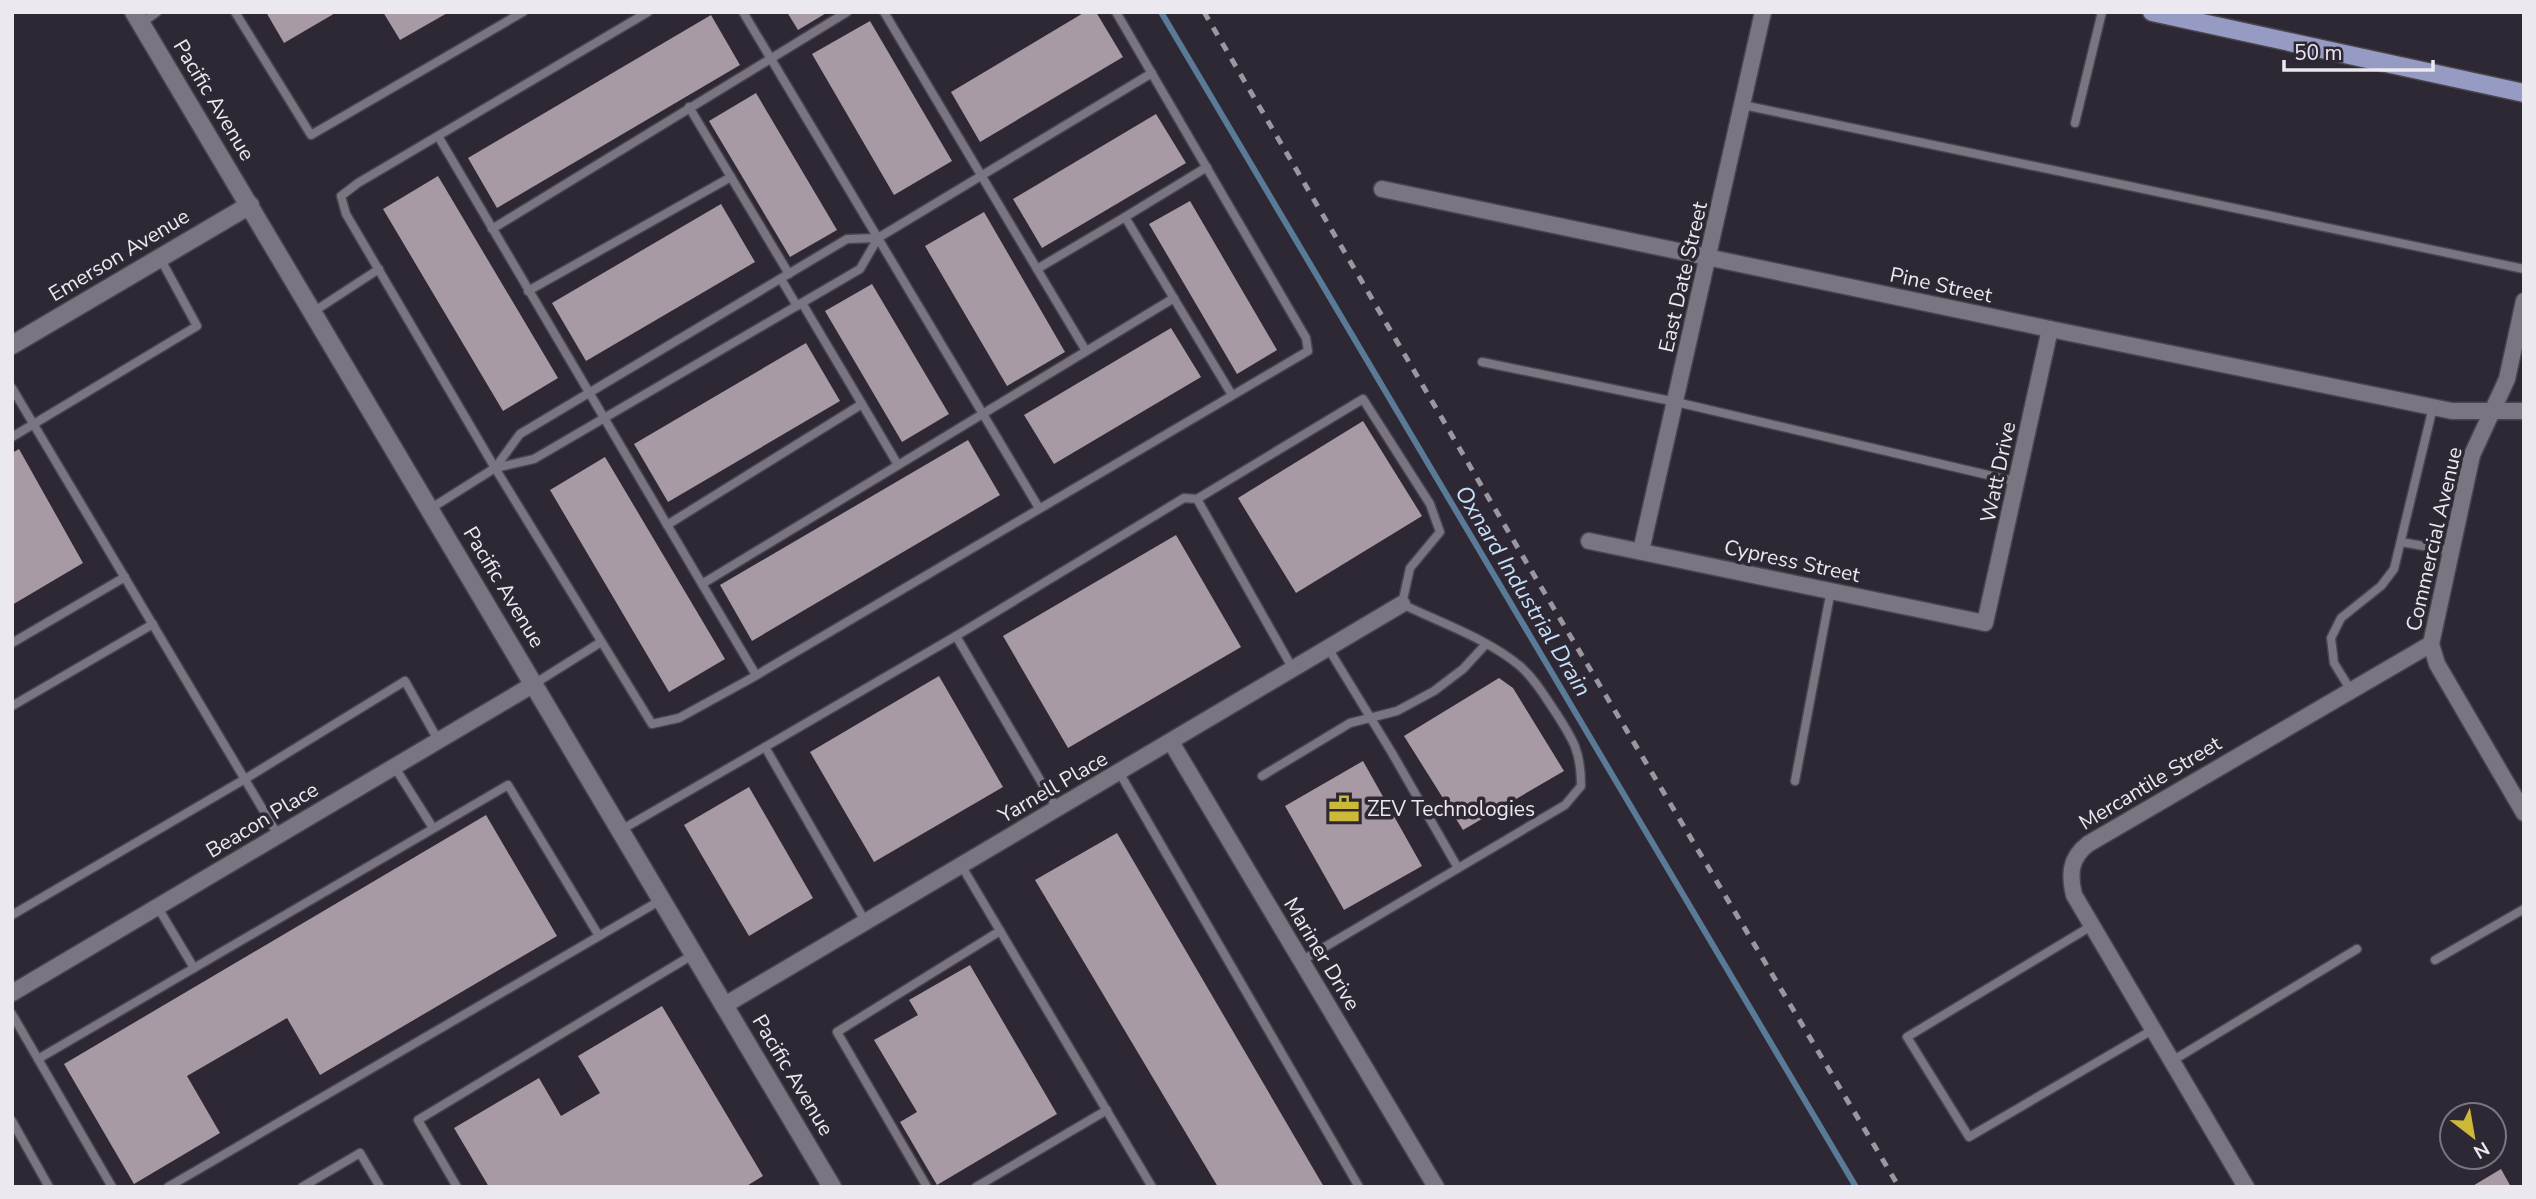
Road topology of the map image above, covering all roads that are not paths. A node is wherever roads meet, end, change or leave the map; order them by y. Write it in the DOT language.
graph roads {
  1 [pos="157,12"];
  2 [pos="235,12"];
  3 [pos="523,12"];
  4 [pos="648,12"];
  5 [pos="743,12"];
  6 [pos="847,12"];
  7 [pos="884,12"];
  8 [pos="1116,12"];
  9 [pos="1763,12"];
  10 [pos="2102,12"];
  11 [pos="2152,12"];
  12 [pos="138,18"];
  13 [pos="770,58"];
  14 [pos="1152,74"];
  15 [pos="2524,93"];
  16 [pos="1743,105"];
  17 [pos="689,107"];
  18 [pos="2075,123"];
  19 [pos="438,136"];
  20 [pos="1207,167"];
  21 [pos="981,176"];
  22 [pos="731,177"];
  23 [pos="1382,188"];
  24 [pos="250,205"];
  25 [pos="1125,217"];
  26 [pos="492,229"];
  27 [pos="878,238"];
  28 [pos="1709,257"];
  29 [pos="160,258"];
  30 [pos="379,269"];
  31 [pos="1037,269"];
  32 [pos="2524,269"];
  33 [pos="789,274"];
  34 [pos="780,279"];
  35 [pos="528,292"];
  36 [pos="1174,298"];
  37 [pos="2524,301"];
  38 [pos="799,304"];
  39 [pos="313,312"];
  40 [pos="2050,329"];
  41 [pos="12,345"];
  42 [pos="1086,351"];
  43 [pos="1482,362"];
  44 [pos="12,388"];
  45 [pos="588,393"];
  46 [pos="1232,395"];
  47 [pos="1676,402"];
  48 [pos="862,404"];
  49 [pos="2433,407"];
  50 [pos="2492,410"];
  51 [pos="2524,411"];
  52 [pos="983,413"];
  53 [pos="604,418"];
  54 [pos="34,425"];
  55 [pos="12,437"];
  56 [pos="898,465"];
  57 [pos="495,468"];
  58 [pos="2018,482"];
  59 [pos="1197,499"];
  60 [pos="1040,508"];
  61 [pos="430,509"];
  62 [pos="667,524"];
  63 [pos="1589,541"];
  64 [pos="2401,542"];
  65 [pos="1641,551"];
  66 [pos="2452,551"];
  67 [pos="125,577"];
  68 [pos="702,584"];
  69 [pos="1831,590"];
  70 [pos="1402,604"];
  71 [pos="1985,623"];
  72 [pos="153,624"];
  73 [pos="956,636"];
  74 [pos="601,642"];
  75 [pos="12,643"];
  76 [pos="1486,644"];
  77 [pos="2431,644"];
  78 [pos="1328,648"];
  79 [pos="1293,669"];
  80 [pos="756,675"];
  81 [pos="534,684"];
  82 [pos="2350,689"];
  83 [pos="12,706"];
  84 [pos="1371,719"];
  85 [pos="438,740"];
  86 [pos="1171,742"];
  87 [pos="765,747"];
  88 [pos="394,766"];
  89 [pos="1119,772"];
  90 [pos="1262,776"];
  91 [pos="245,779"];
  92 [pos="1795,781"];
  93 [pos="1057,808"];
  94 [pos="2524,813"];
  95 [pos="433,828"];
  96 [pos="621,830"];
  97 [pos="278,835"];
  98 [pos="961,865"];
  99 [pos="1458,869"];
  100 [pos="662,899"];
  101 [pos="157,906"];
  102 [pos="2524,909"];
  103 [pos="12,915"];
  104 [pos="865,921"];
  105 [pos="2093,925"];
  106 [pos="1000,931"];
  107 [pos="599,936"];
  108 [pos="2357,949"];
  109 [pos="694,954"];
  110 [pos="2435,960"];
  111 [pos="1301,961"];
  112 [pos="194,968"];
  113 [pos="12,993"];
  114 [pos="725,1006"];
  115 [pos="12,1014"];
  116 [pos="2154,1029"];
  117 [pos="38,1059"];
  118 [pos="2172,1060"];
  119 [pos="1107,1110"];
  120 [pos="12,1121"];
  121 [pos="49,1187"];
  122 [pos="112,1187"];
  123 [pos="168,1187"];
  124 [pos="302,1187"];
  125 [pos="380,1187"];
  126 [pos="457,1187"];
  127 [pos="832,1187"];
  128 [pos="927,1187"];
  129 [pos="976,1187"];
  130 [pos="1152,1187"];
  131 [pos="1359,1187"];
  132 [pos="1436,1187"];
  133 [pos="2246,1187"];
  1 -- 12 [label="lane"];
  2 -- 3 [label="lane"];
  4 -- 19 [label="lane"];
  5 -- 13 [label="lane"];
  6 -- 13 [label="lane"];
  7 -- 21 [label="lane"];
  8 -- 14 [label="lane"];
  9 -- 16 [label="street, East Date Street"];
  10 -- 18 [label="lane"];
  11 -- 15 [label="main road"];
  12 -- 24 [label="street, Pacific Avenue"];
  13 -- 17 [label="lane"];
  13 -- 27 [label="lane"];
  14 -- 20 [label="lane"];
  14 -- 21 [label="lane"];
  16 -- 28 [label="street, East Date Street"];
  16 -- 32 [label="lane"];
  17 -- 22 [label="lane"];
  17 -- 26 [label="lane"];
  19 -- 26 [label="lane"];
  19 -- 30 [label="lane"];
  20 -- 25 [label="lane"];
  20 -- 46 [label="lane"];
  21 -- 27 [label="lane"];
  21 -- 31 [label="lane"];
  22 -- 33 [label="lane"];
  22 -- 35 [label="lane"];
  23 -- 28 [label="street, Pine Street"];
  24 -- 29 [label="street, Emerson Avenue"];
  24 -- 39 [label="street, Pacific Avenue"];
  25 -- 31 [label="lane"];
  25 -- 36 [label="lane"];
  26 -- 35 [label="lane"];
  27 -- 33 [label="lane"];
  27 -- 38 [label="lane"];
  27 -- 52 [label="lane"];
  28 -- 40 [label="street, Pine Street"];
  28 -- 47 [label="street, East Date Street"];
  29 -- 41 [label="street, Emerson Avenue"];
  29 -- 54 [label="lane"];
  30 -- 39 [label="lane"];
  30 -- 57 [label="lane"];
  31 -- 42 [label="lane"];
  33 -- 34 [label="lane"];
  34 -- 38 [label="lane"];
  34 -- 45 [label="lane"];
  35 -- 45 [label="lane"];
  36 -- 42 [label="lane"];
  36 -- 46 [label="lane"];
  37 -- 50 [label="street, Commercial Avenue"];
  38 -- 48 [label="lane"];
  38 -- 53 [label="lane"];
  39 -- 61 [label="street, Pacific Avenue"];
  40 -- 49 [label="street, Pine Street"];
  40 -- 58 [label="street, Watt Drive"];
  42 -- 52 [label="lane"];
  43 -- 47 [label="lane"];
  44 -- 54 [label="lane"];
  45 -- 53 [label="lane"];
  45 -- 57 [label="lane"];
  46 -- 60 [label="lane"];
  47 -- 58 [label="lane"];
  47 -- 65 [label="street, East Date Street"];
  48 -- 56 [label="lane"];
  48 -- 62 [label="lane"];
  49 -- 50 [label="street, Pine Street"];
  49 -- 64 [label="lane"];
  50 -- 51 [label="street, Pine Street"];
  50 -- 66 [label="street, Commercial Avenue"];
  52 -- 56 [label="lane"];
  52 -- 60 [label="lane"];
  53 -- 57 [label="lane"];
  53 -- 62 [label="lane"];
  54 -- 55 [label="lane"];
  54 -- 67 [label="lane"];
  56 -- 68 [label="lane"];
  57 -- 61 [label="lane"];
  57 -- 74 [label="lane"];
  58 -- 71 [label="street, Watt Drive"];
  59 -- 70 [label="lane"];
  59 -- 73 [label="lane"];
  59 -- 79 [label="lane"];
  60 -- 80 [label="lane"];
  61 -- 81 [label="street, Pacific Avenue"];
  62 -- 68 [label="lane"];
  63 -- 65 [label="street, Cypress Street"];
  64 -- 66 [label="lane"];
  64 -- 82 [label="lane"];
  65 -- 69 [label="street, Cypress Street"];
  66 -- 77 [label="street, Commercial Avenue"];
  67 -- 72 [label="lane"];
  67 -- 75 [label="lane"];
  68 -- 80 [label="lane"];
  69 -- 71 [label="street, Cypress Street"];
  69 -- 92 [label="lane"];
  70 -- 76 [label="lane"];
  70 -- 78 [label="street, Yarnell Place"];
  72 -- 83 [label="lane"];
  72 -- 91 [label="lane"];
  73 -- 87 [label="lane"];
  73 -- 93 [label="lane"];
  74 -- 80 [label="lane"];
  74 -- 81 [label="lane"];
  76 -- 84 [label="lane"];
  76 -- 99 [label="lane"];
  77 -- 82 [label="street, Mercantile Street"];
  77 -- 94 [label="street, Commercial Avenue"];
  78 -- 79 [label="street, Yarnell Place"];
  78 -- 84 [label="lane"];
  79 -- 86 [label="street, Yarnell Place"];
  81 -- 85 [label="street, Beacon Place"];
  81 -- 96 [label="street, Pacific Avenue"];
  82 -- 105 [label="street, Mercantile Street"];
  84 -- 90 [label="lane"];
  84 -- 99 [label="lane"];
  85 -- 88 [label="street, Beacon Place"];
  85 -- 91 [label="lane"];
  86 -- 89 [label="street, Yarnell Place"];
  86 -- 111 [label="street, Mariner Drive"];
  87 -- 96 [label="lane"];
  87 -- 104 [label="lane"];
  88 -- 95 [label="lane"];
  88 -- 97 [label="street, Beacon Place"];
  89 -- 93 [label="street, Yarnell Place"];
  89 -- 131 [label="lane"];
  91 -- 97 [label="lane"];
  91 -- 103 [label="lane"];
  93 -- 98 [label="street, Yarnell Place"];
  95 -- 107 [label="lane"];
  95 -- 112 [label="lane"];
  96 -- 100 [label="street, Pacific Avenue"];
  97 -- 101 [label="street, Beacon Place"];
  98 -- 104 [label="street, Yarnell Place"];
  98 -- 106 [label="lane"];
  99 -- 111 [label="lane"];
  100 -- 107 [label="lane"];
  100 -- 109 [label="street, Pacific Avenue"];
  101 -- 112 [label="lane"];
  101 -- 113 [label="street, Beacon Place"];
  102 -- 110 [label="lane"];
  104 -- 114 [label="street, Yarnell Place"];
  105 -- 116 [label="street, Mercantile Street"];
  105 -- 116 [label="lane"];
  106 -- 119 [label="lane"];
  106 -- 128 [label="lane"];
  107 -- 123 [label="lane"];
  108 -- 118 [label="lane"];
  109 -- 114 [label="street, Pacific Avenue"];
  109 -- 126 [label="lane"];
  111 -- 132 [label="street, Mariner Drive"];
  112 -- 117 [label="lane"];
  114 -- 127 [label="street, Pacific Avenue"];
  115 -- 117 [label="lane"];
  116 -- 118 [label="street, Mercantile Street"];
  117 -- 122 [label="lane"];
  118 -- 133 [label="street, Mercantile Street"];
  119 -- 129 [label="lane"];
  119 -- 130 [label="lane"];
  120 -- 121 [label="lane"];
  124 -- 125 [label="lane"];
}
